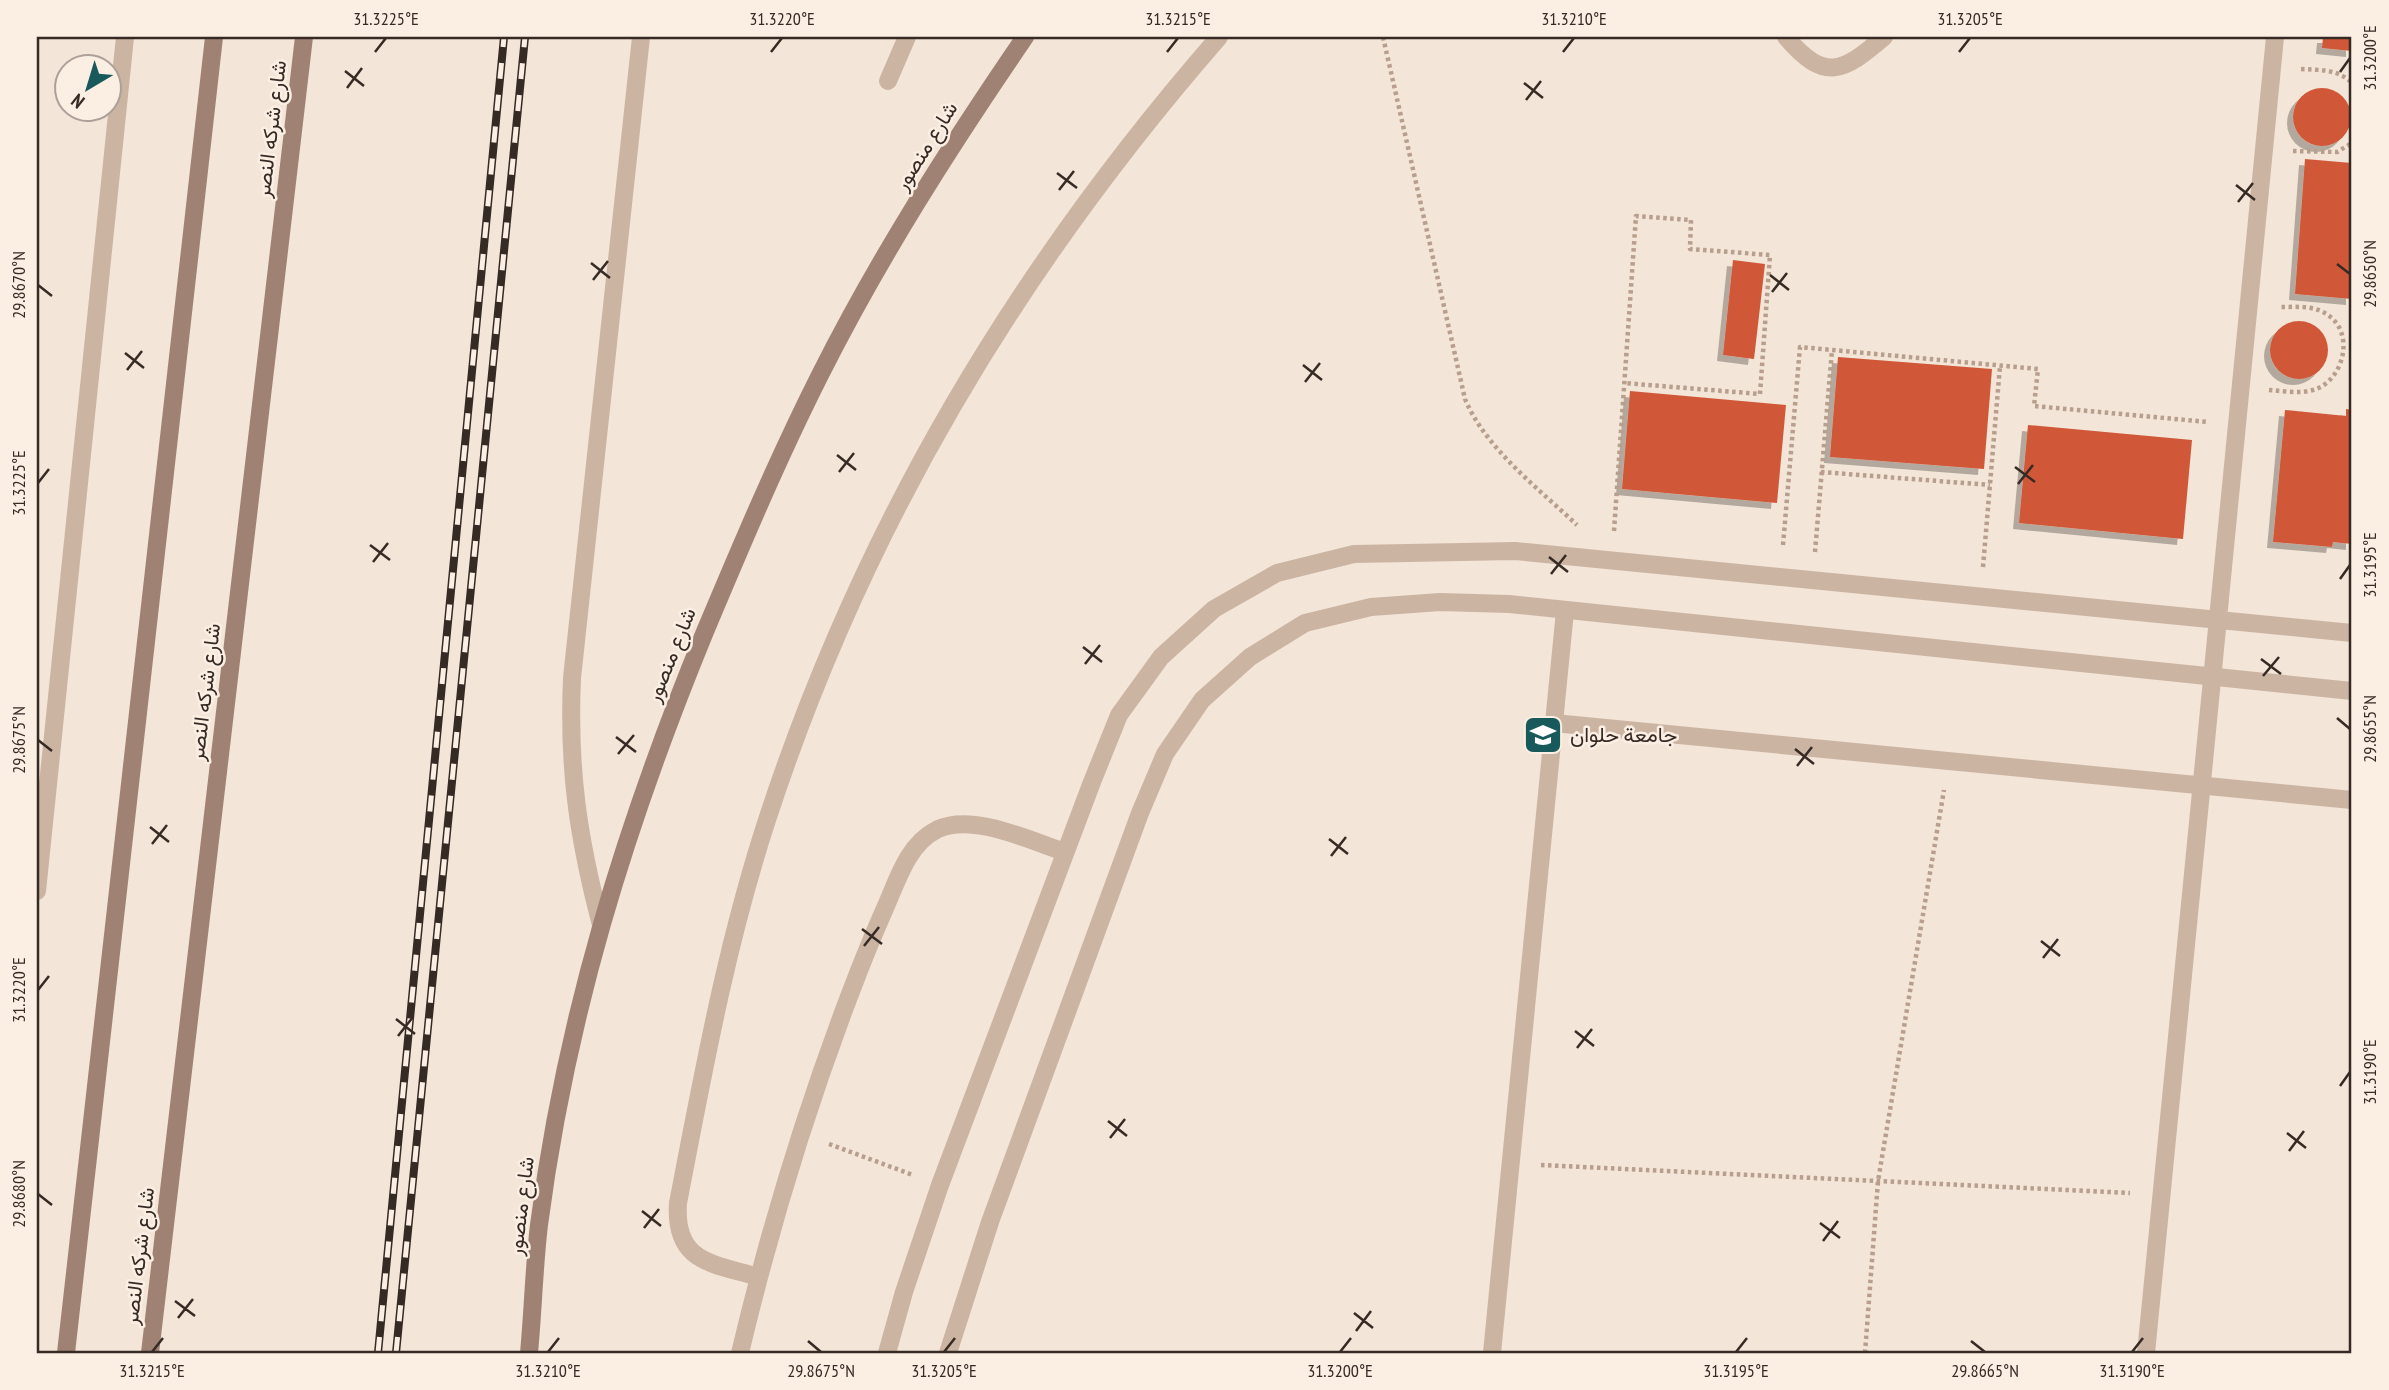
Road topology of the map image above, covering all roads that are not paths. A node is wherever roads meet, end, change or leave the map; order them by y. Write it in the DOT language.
graph roads {
  1 [pos="125,37"];
  2 [pos="214,37"];
  3 [pos="304,37"];
  4 [pos="641,37"];
  5 [pos="907,37"];
  6 [pos="1025,37"];
  7 [pos="1219,37"];
  8 [pos="1786,37"];
  9 [pos="1884,37"];
  10 [pos="2275,37"];
  11 [pos="888,80"];
  12 [pos="1564,611"];
  13 [pos="2218,621"];
  14 [pos="2352,633"];
  15 [pos="2211,678"];
  16 [pos="2352,691"];
  17 [pos="1554,723"];
  18 [pos="2203,784"];
  19 [pos="2352,800"];
  20 [pos="1065,852"];
  21 [pos="37,891"];
  22 [pos="601,925"];
  23 [pos="758,1277"];
  24 [pos="66,1353"];
  25 [pos="150,1353"];
  26 [pos="530,1353"];
  27 [pos="740,1353"];
  28 [pos="887,1353"];
  29 [pos="947,1353"];
  30 [pos="1492,1353"];
  31 [pos="2146,1353"];
  1 -- 21 [label="lane"];
  2 -- 24 [label="street"];
  3 -- 25 [label="street, شارع شركه النصر"];
  4 -- 22 [label="lane"];
  5 -- 11 [label="lane"];
  6 -- 22 [label="street, شارع منصور"];
  7 -- 23 [label="lane"];
  8 -- 9 [label="lane"];
  10 -- 13 [label="lane"];
  12 -- 15 [label="lane"];
  12 -- 17 [label="lane"];
  12 -- 29 [label="lane"];
  13 -- 14 [label="lane"];
  13 -- 15 [label="lane"];
  13 -- 20 [label="lane"];
  15 -- 16 [label="lane"];
  15 -- 18 [label="lane"];
  17 -- 18 [label="lane"];
  17 -- 30 [label="lane"];
  18 -- 19 [label="lane"];
  18 -- 31 [label="lane"];
  20 -- 23 [label="lane"];
  20 -- 28 [label="lane"];
  22 -- 26 [label="street, شارع منصور"];
  23 -- 27 [label="lane"];
}
